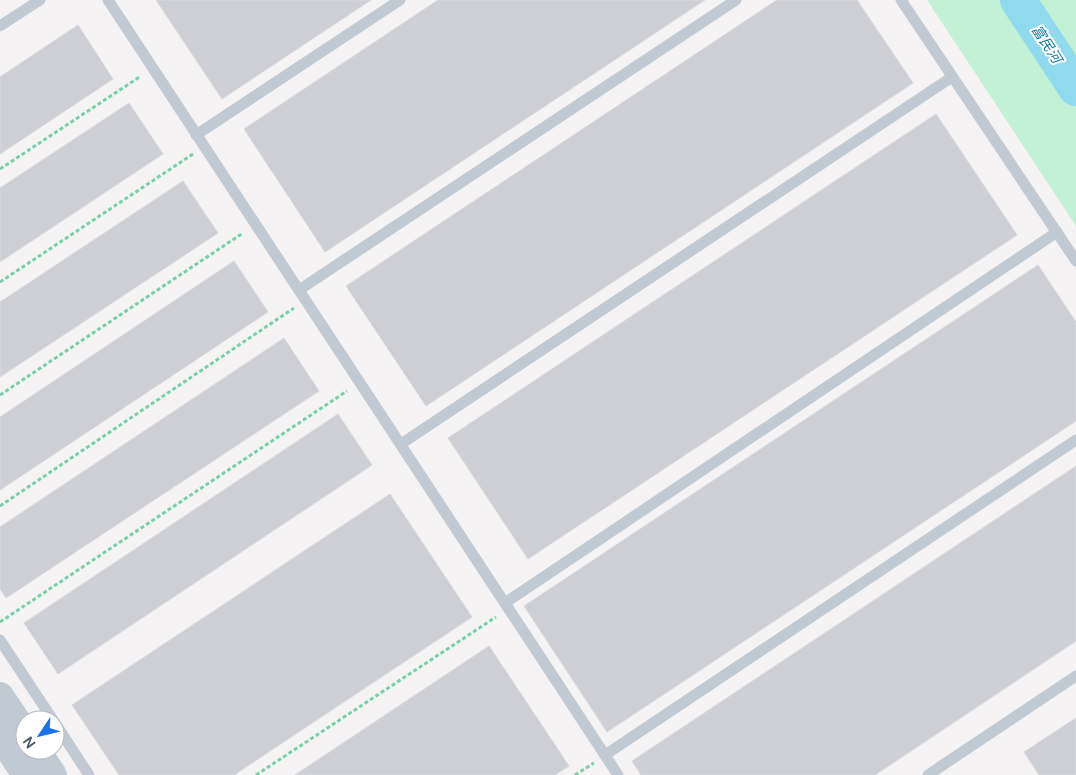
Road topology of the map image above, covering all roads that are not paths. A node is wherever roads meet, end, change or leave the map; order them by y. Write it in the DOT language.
graph roads {
  1 [pos="40,0"];
  2 [pos="108,0"];
  3 [pos="400,0"];
  4 [pos="736,0"];
  5 [pos="901,0"];
  6 [pos="0,26"];
  7 [pos="952,77"];
  8 [pos="196,135"];
  9 [pos="1057,232"];
  10 [pos="1076,261"];
  11 [pos="299,290"];
  12 [pos="1076,440"];
  13 [pos="401,444"];
  14 [pos="507,606"];
  15 [pos="0,640"];
  16 [pos="1076,676"];
  17 [pos="0,696"];
  18 [pos="46,710"];
  19 [pos="15,718"];
  20 [pos="0,736"];
  21 [pos="65,738"];
  22 [pos="605,755"];
  23 [pos="43,760"];
  24 [pos="26,775"];
  25 [pos="53,775"];
  26 [pos="89,775"];
  27 [pos="618,775"];
  28 [pos="928,775"];
  1 -- 6 [label="lane"];
  2 -- 8 [label="lane"];
  3 -- 8 [label="lane"];
  4 -- 11 [label="lane"];
  5 -- 7 [label="lane"];
  7 -- 9 [label="lane"];
  7 -- 13 [label="lane"];
  8 -- 11 [label="lane"];
  9 -- 10 [label="lane"];
  9 -- 14 [label="lane"];
  11 -- 13 [label="lane"];
  12 -- 22 [label="lane"];
  13 -- 14 [label="lane"];
  14 -- 22 [label="lane"];
  15 -- 18 [label="lane"];
  16 -- 28 [label="lane"];
  17 -- 19 [label="street"];
  20 -- 24 [label="street"];
  21 -- 26 [label="lane"];
  22 -- 27 [label="lane"];
  23 -- 25 [label="street"];
}
